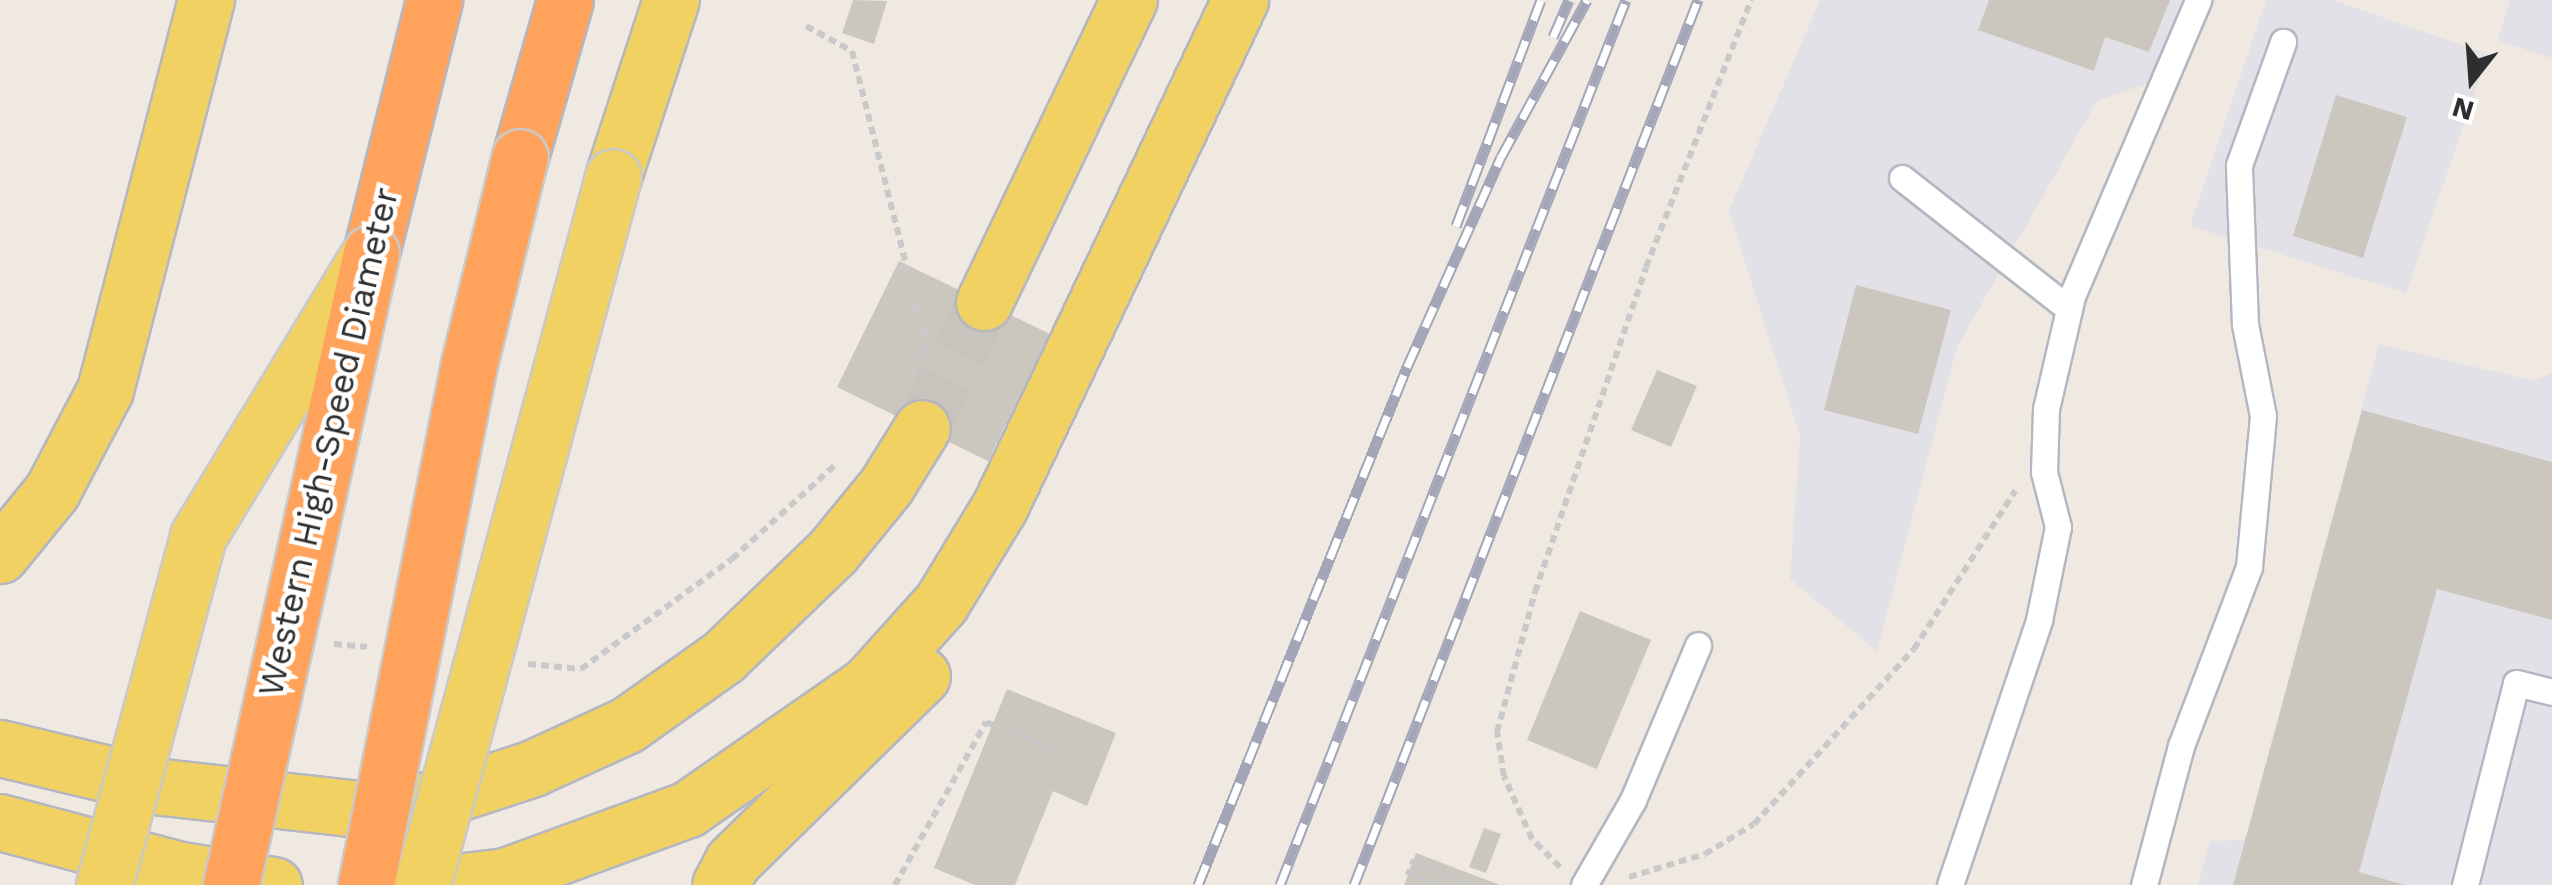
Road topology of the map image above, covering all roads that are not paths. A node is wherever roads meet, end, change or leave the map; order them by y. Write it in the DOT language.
graph roads {
  1 [pos="206,0"];
  2 [pos="434,0"];
  3 [pos="564,0"];
  4 [pos="670,0"];
  5 [pos="1129,0"];
  6 [pos="1240,0"];
  7 [pos="1251,0"];
  8 [pos="2198,0"];
  9 [pos="2283,42"];
  10 [pos="1902,178"];
  11 [pos="371,254"];
  12 [pos="984,302"];
  13 [pos="2068,309"];
  14 [pos="912,410"];
  15 [pos="0,555"];
  16 [pos="1698,644"];
  17 [pos="2552,692"];
  18 [pos="0,748"];
  19 [pos="0,822"];
  20 [pos="505,881"];
  21 [pos="1585,883"];
  22 [pos="104,885"];
  23 [pos="232,885"];
  24 [pos="274,885"];
  25 [pos="366,885"];
  26 [pos="422,885"];
  27 [pos="432,885"];
  28 [pos="720,885"];
  29 [pos="1950,885"];
  30 [pos="2144,885"];
  31 [pos="2465,885"];
  1 -- 15 [label="main road"];
  2 -- 11 [label="highway, Western High-Speed Diameter"];
  3 -- 25 [label="highway, bridge"];
  4 -- 26 [label="main road, bridge"];
  5 -- 12 [label="main road"];
  6 -- 20 [label="main road"];
  7 -- 28 [label="main road"];
  8 -- 13 [label="lane"];
  9 -- 30 [label="lane"];
  10 -- 13 [label="lane"];
  11 -- 22 [label="main road, bridge"];
  11 -- 23 [label="highway, Western High-Speed Diameter, bridge"];
  13 -- 29 [label="lane"];
  14 -- 18 [label="main road"];
  16 -- 21 [label="lane"];
  17 -- 31 [label="lane"];
  19 -- 24 [label="main road"];
  20 -- 27 [label="main road"];
}
